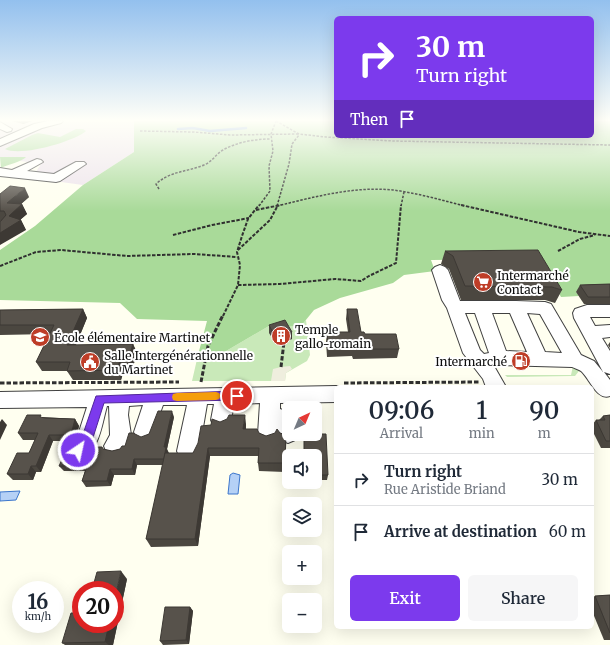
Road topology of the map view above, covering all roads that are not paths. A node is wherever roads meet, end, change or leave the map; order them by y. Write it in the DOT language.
graph roads {
  1 [pos="37,162"];
  2 [pos="80,164"];
  3 [pos="0,172"];
  4 [pos="15,173"];
  5 [pos="56,178"];
  6 [pos="41,189"];
  7 [pos="440,270"];
  8 [pos="455,307"];
  9 [pos="481,307"];
  10 [pos="516,307"];
  11 [pos="610,311"];
  12 [pos="610,331"];
  13 [pos="590,332"];
  14 [pos="500,358"];
  15 [pos="539,358"];
  16 [pos="575,360"];
  17 [pos="481,362"];
  18 [pos="610,367"];
  19 [pos="495,385"];
  20 [pos="603,390"];
  21 [pos="334,394"];
  22 [pos="271,395"];
  23 [pos="225,396"];
  24 [pos="198,397"];
  25 [pos="120,398"];
  26 [pos="155,398"];
  27 [pos="100,399"];
  28 [pos="0,400"];
  29 [pos="221,420"];
  30 [pos="275,428"];
  31 [pos="144,432"];
  32 [pos="115,446"];
  33 [pos="78,450"];
  34 [pos="188,451"];
  1 -- 4 [label="street"];
  2 -- 5 [label="street"];
  3 -- 4 [label="street"];
  4 -- 5 [label="street"];
  5 -- 6 [label="street"];
  7 -- 8 [label="street"];
  8 -- 9 [label="street"];
  8 -- 17 [label="street"];
  9 -- 10 [label="street"];
  9 -- 14 [label="street"];
  10 -- 15 [label="street"];
  10 -- 16 [label="street"];
  11 -- 13 [label="street"];
  12 -- 13 [label="street"];
  13 -- 18 [label="street"];
  14 -- 15 [label="street"];
  14 -- 17 [label="street"];
  15 -- 16 [label="street"];
  16 -- 20 [label="street"];
  17 -- 19 [label="street"];
  21 -- 22 [label="street"];
  22 -- 23 [label="street"];
  22 -- 30 [label="street"];
  23 -- 24 [label="street"];
  23 -- 29 [label="street"];
  24 -- 26 [label="street"];
  24 -- 34 [label="street"];
  25 -- 26 [label="street"];
  25 -- 27 [label="street"];
  25 -- 32 [label="street"];
  26 -- 31 [label="street"];
  27 -- 28 [label="street"];
  27 -- 33 [label="street"];
}
